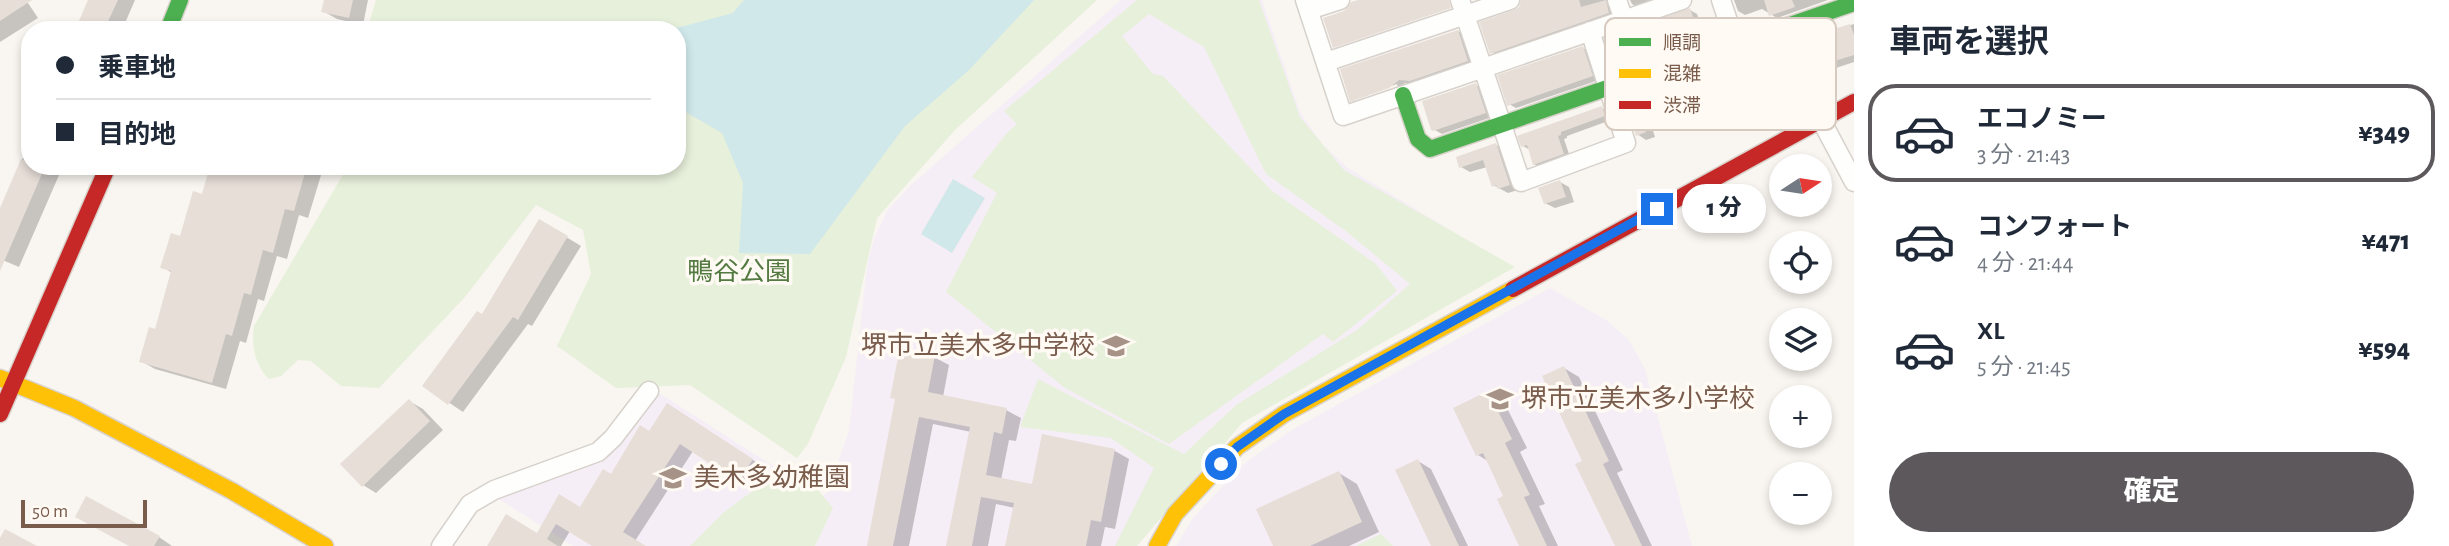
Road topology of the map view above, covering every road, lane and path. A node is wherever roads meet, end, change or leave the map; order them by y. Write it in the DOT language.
graph roads {
  1 [pos="180,0"];
  2 [pos="1339,0"];
  3 [pos="1510,0"];
  4 [pos="1617,0"];
  5 [pos="1682,0"];
  6 [pos="1721,0"];
  7 [pos="1845,4"];
  8 [pos="1307,5"];
  9 [pos="1462,8"];
  10 [pos="1623,18"];
  11 [pos="1630,18"];
  12 [pos="1727,18"];
  13 [pos="1808,18"];
  14 [pos="172,21"];
  15 [pos="1605,26"];
  16 [pos="1590,31"];
  17 [pos="1326,62"];
  18 [pos="1482,68"];
  19 [pos="1605,77"];
  20 [pos="1605,90"];
  21 [pos="1402,95"];
  22 [pos="1854,102"];
  23 [pos="1836,112"];
  24 [pos="1502,125"];
  25 [pos="1622,130"];
  26 [pos="1803,130"];
  27 [pos="1826,130"];
  28 [pos="104,175"];
  29 [pos="1854,182"];
  30 [pos="7,379"];
  31 [pos="649,391"];
  32 [pos="0,414"];
  33 [pos="325,546"];
  34 [pos="441,546"];
  35 [pos="1157,546"];
  1 -- 14 [label="street"];
  2 -- 8 [label="street"];
  3 -- 9 [label="street"];
  4 -- 10 [label="street"];
  5 -- 11 [label="street"];
  6 -- 12 [label="street"];
  7 -- 13 [label="street"];
  8 -- 17 [label="street"];
  9 -- 17 [label="street"];
  9 -- 18 [label="street"];
  15 -- 16 [label="street"];
  16 -- 18 [label="street"];
  16 -- 19 [label="street"];
  17 -- 21 [label="street"];
  18 -- 21 [label="street"];
  18 -- 24 [label="street"];
  20 -- 24 [label="street"];
  21 -- 24 [label="street"];
  22 -- 23 [label="street"];
  24 -- 25 [label="street"];
  26 -- 35 [label="street"];
  27 -- 29 [label="street"];
  28 -- 30 [label="street"];
  30 -- 32 [label="street"];
  30 -- 33 [label="street"];
  31 -- 34 [label="street"];
}
